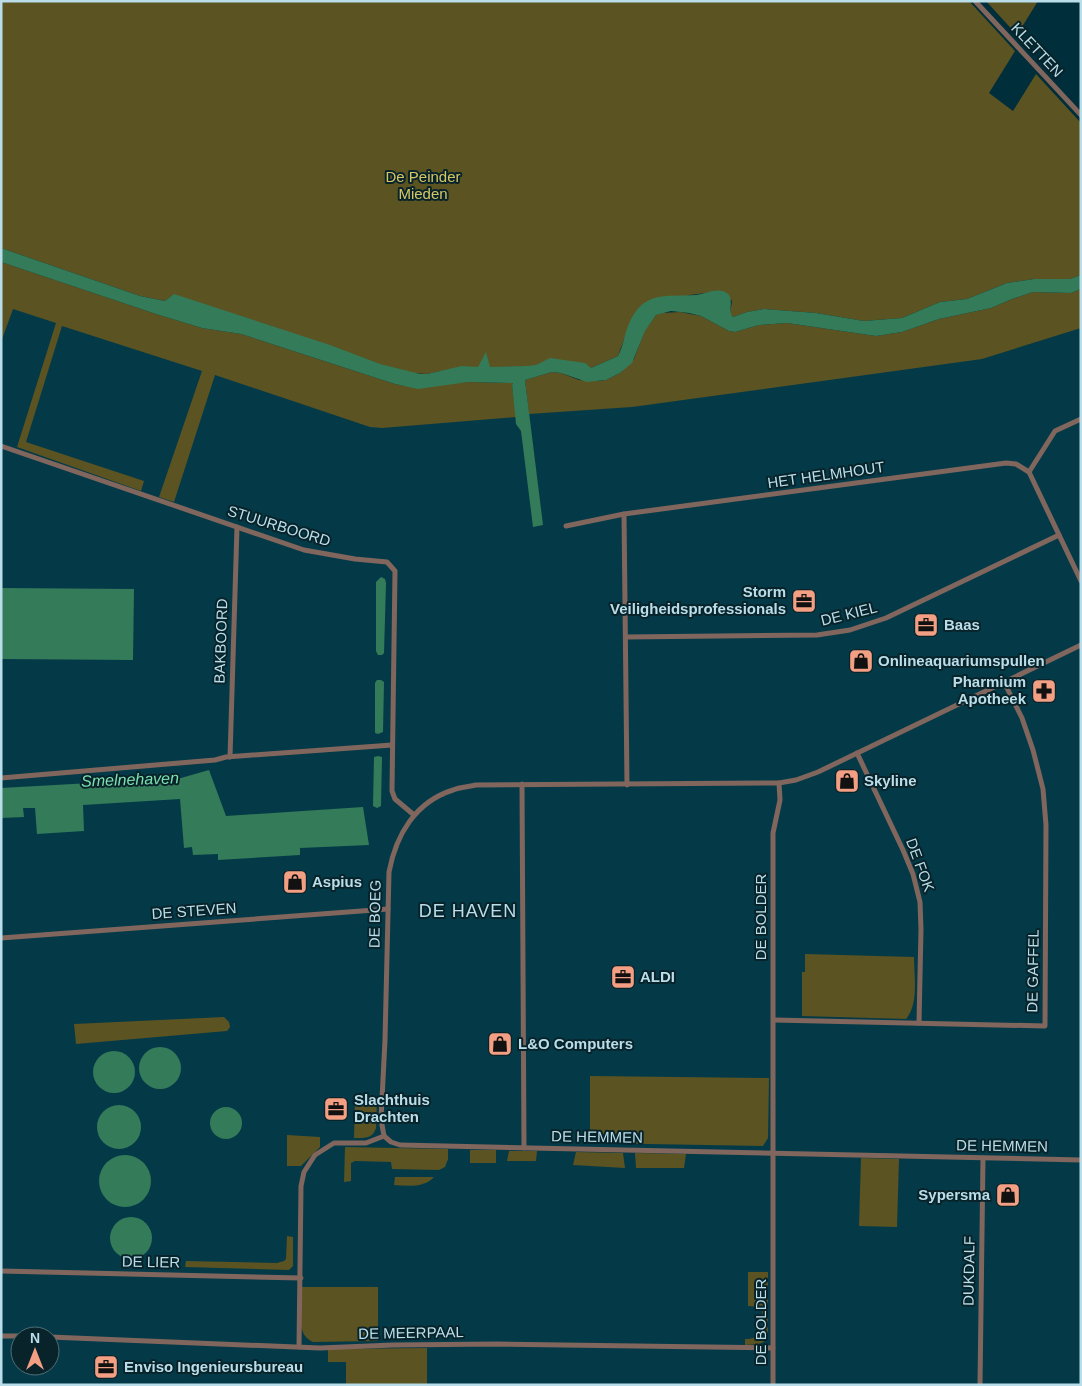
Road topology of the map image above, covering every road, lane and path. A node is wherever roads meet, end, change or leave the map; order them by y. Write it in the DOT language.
graph roads {
  1 [pos="975,1"];
  2 [pos="1081,115"];
  3 [pos="1081,419"];
  4 [pos="1,446"];
  5 [pos="1029,472"];
  6 [pos="624,514"];
  7 [pos="566,526"];
  8 [pos="237,527"];
  9 [pos="1059,536"];
  10 [pos="1081,581"];
  11 [pos="626,637"];
  12 [pos="1081,645"];
  13 [pos="1004,682"];
  14 [pos="392,745"];
  15 [pos="857,753"];
  16 [pos="230,757"];
  17 [pos="1,778"];
  18 [pos="779,783"];
  19 [pos="522,784"];
  20 [pos="627,784"];
  21 [pos="414,815"];
  22 [pos="388,909"];
  23 [pos="1,938"];
  24 [pos="774,1020"];
  25 [pos="919,1023"];
  26 [pos="384,1136"];
  27 [pos="524,1148"];
  28 [pos="774,1153"];
  29 [pos="983,1158"];
  30 [pos="1081,1160"];
  31 [pos="1,1271"];
  32 [pos="300,1278"];
  33 [pos="60,1337"];
  34 [pos="299,1347"];
  35 [pos="774,1348"];
  36 [pos="773,1385"];
  37 [pos="980,1385"];
  1 -- 2 [label="street, KLETTEN"];
  3 -- 5 [label="street"];
  4 -- 8 [label="street, STUURBOORD"];
  5 -- 6 [label="street, HET HELMHOUT"];
  5 -- 9 [label="street"];
  6 -- 7 [label="street, HET HELMHOUT"];
  6 -- 11 [label="street"];
  8 -- 14 [label="street, STUURBOORD"];
  8 -- 16 [label="street, BAKBOORD"];
  9 -- 10 [label="street"];
  9 -- 11 [label="street, DE KIEL"];
  11 -- 20 [label="street"];
  12 -- 13 [label="street"];
  13 -- 15 [label="street"];
  13 -- 25 [label="street, DE GAFFEL"];
  14 -- 16 [label="street"];
  14 -- 21 [label="street, STUURBOORD"];
  15 -- 18 [label="street"];
  15 -- 25 [label="street, DE FOK"];
  16 -- 17 [label="street"];
  18 -- 20 [label="street"];
  18 -- 24 [label="street, DE BOLDER"];
  19 -- 20 [label="street"];
  19 -- 21 [label="street, DE BOEG"];
  19 -- 27 [label="street"];
  21 -- 22 [label="street, DE BOEG"];
  22 -- 23 [label="street, DE STEVEN"];
  22 -- 26 [label="street, DE BOEG"];
  24 -- 25 [label="street, DE GAFFEL"];
  24 -- 28 [label="street, DE BOLDER"];
  26 -- 27 [label="street, DE HEMMEN"];
  26 -- 32 [label="street"];
  27 -- 28 [label="street, DE HEMMEN"];
  28 -- 29 [label="street, DE HEMMEN"];
  28 -- 35 [label="street, DE BOLDER"];
  29 -- 30 [label="street, DE HEMMEN"];
  29 -- 37 [label="street, DUKDALF"];
  31 -- 32 [label="street, DE LIER"];
  32 -- 34 [label="street"];
  33 -- 34 [label="street, DE MEERPAAL"];
  34 -- 35 [label="street, DE MEERPAAL"];
  35 -- 36 [label="street, DE BOLDER"];
}
